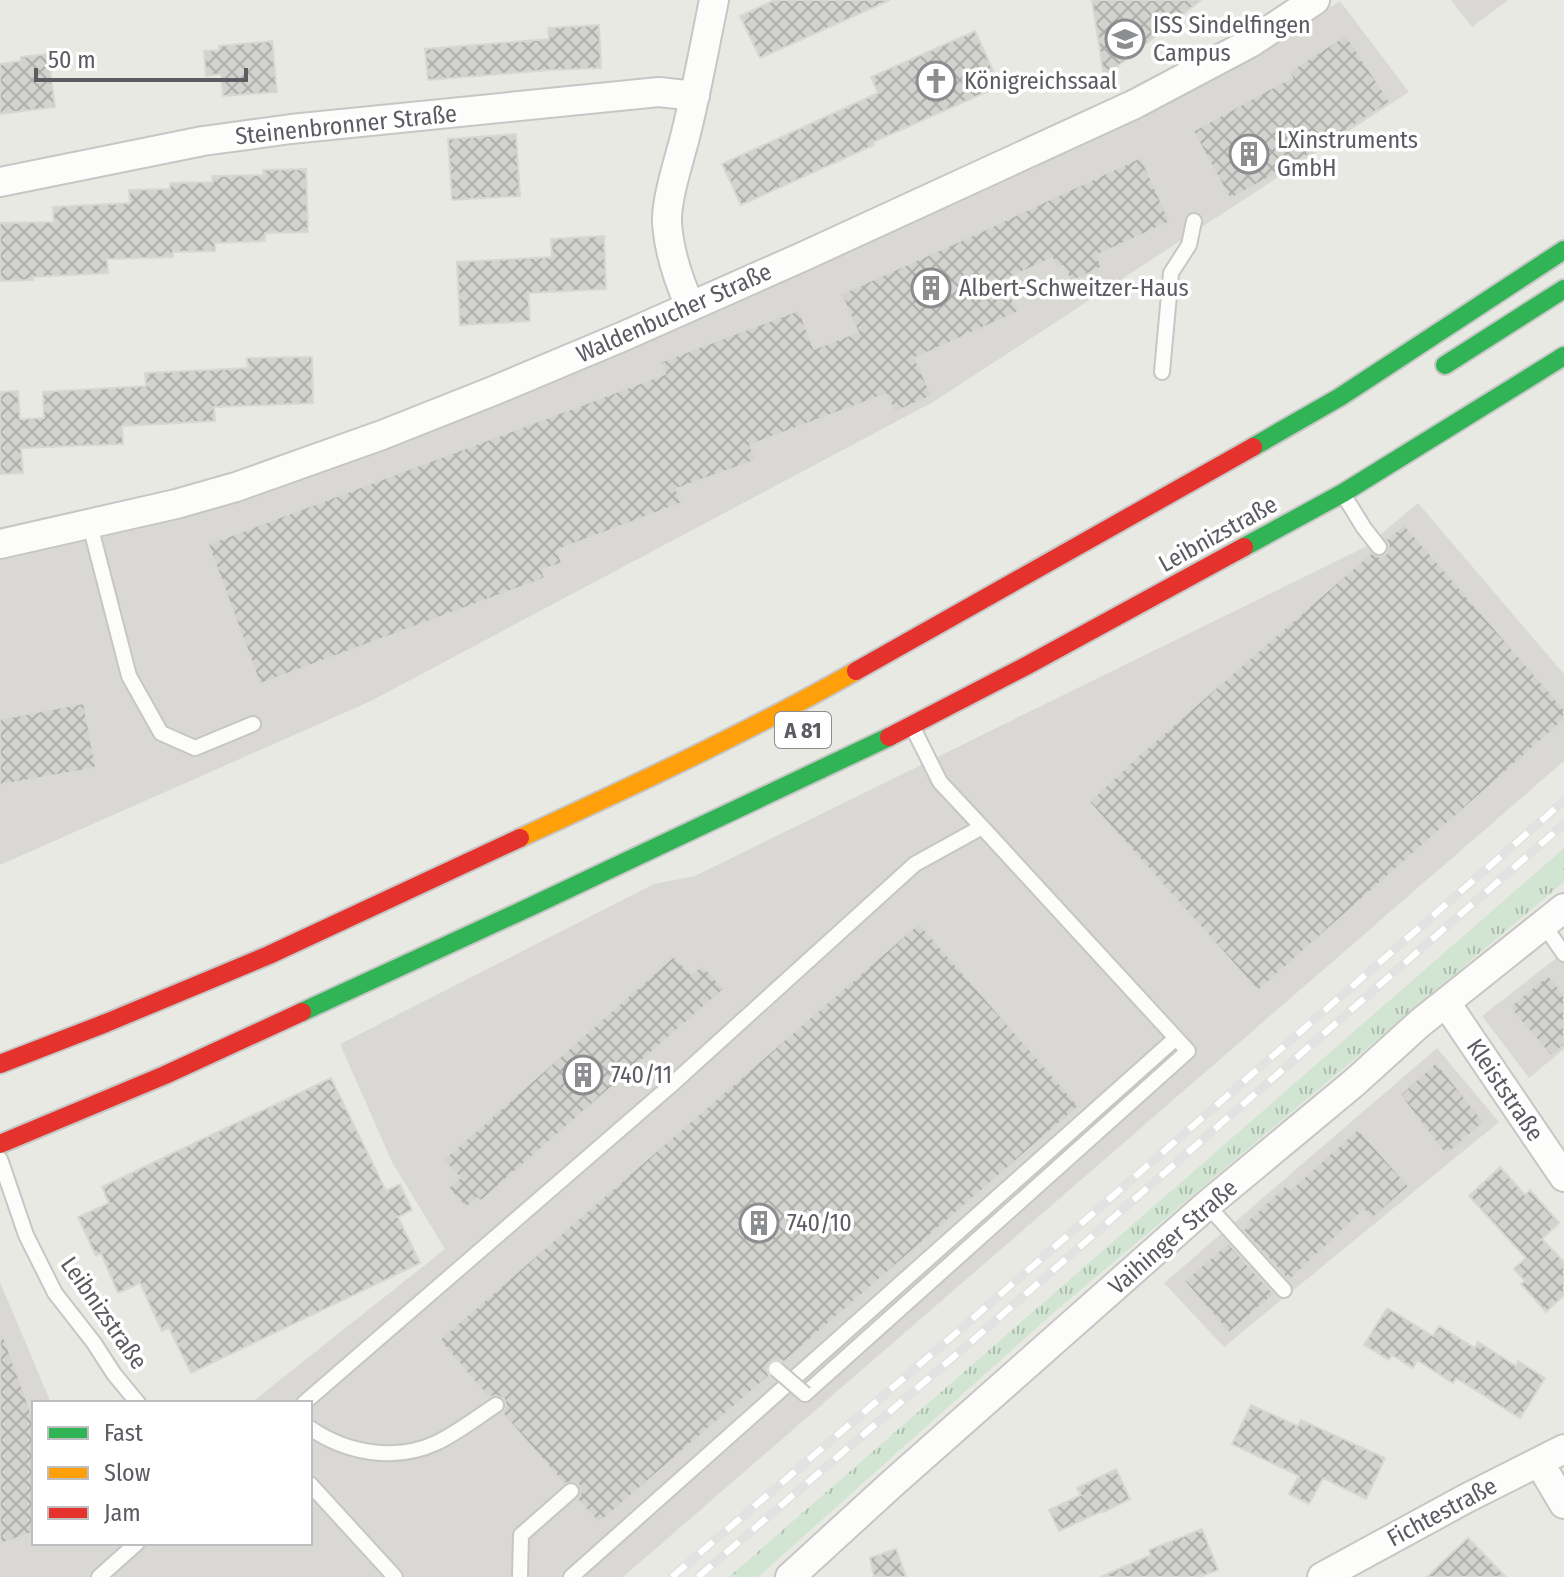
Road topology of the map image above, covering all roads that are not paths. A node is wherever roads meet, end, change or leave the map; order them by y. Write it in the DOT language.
graph roads {
  1 [pos="714,0"];
  2 [pos="1315,0"];
  3 [pos="695,96"];
  4 [pos="0,182"];
  5 [pos="1194,221"];
  6 [pos="1564,250"];
  7 [pos="1564,289"];
  8 [pos="690,306"];
  9 [pos="1564,356"];
  10 [pos="1162,372"];
  11 [pos="1434,372"];
  12 [pos="1343,493"];
  13 [pos="90,525"];
  14 [pos="0,544"];
  15 [pos="1379,547"];
  16 [pos="253,724"];
  17 [pos="911,725"];
  18 [pos="982,827"];
  19 [pos="1554,916"];
  20 [pos="1564,954"];
  21 [pos="1446,1003"];
  22 [pos="1176,1038"];
  23 [pos="0,1064"];
  24 [pos="0,1144"];
  25 [pos="0,1159"];
  26 [pos="1564,1177"];
  27 [pos="1207,1205"];
  28 [pos="1284,1290"];
  29 [pos="776,1369"];
  30 [pos="136,1401"];
  31 [pos="306,1401"];
  32 [pos="496,1405"];
  33 [pos="312,1429"];
  34 [pos="1564,1449"];
  35 [pos="1539,1462"];
  36 [pos="312,1486"];
  37 [pos="571,1491"];
  38 [pos="1564,1504"];
  39 [pos="135,1545"];
  40 [pos="99,1577"];
  41 [pos="395,1577"];
  42 [pos="520,1577"];
  43 [pos="571,1577"];
  44 [pos="790,1577"];
  45 [pos="1322,1577"];
  1 -- 3 [label="street"];
  2 -- 8 [label="street, Waldenbucher Straße"];
  3 -- 4 [label="street, Steinenbronner Straße"];
  3 -- 8 [label="street"];
  5 -- 10 [label="lane"];
  6 -- 23 [label="main road, A 81"];
  7 -- 11 [label="main road"];
  8 -- 13 [label="street, Waldenbucher Straße"];
  9 -- 12 [label="main road, Leibnizstraße"];
  12 -- 15 [label="lane"];
  12 -- 17 [label="main road, Leibnizstraße"];
  13 -- 14 [label="street, Waldenbucher Straße"];
  13 -- 16 [label="lane"];
  17 -- 18 [label="lane"];
  17 -- 24 [label="main road, Leibnizstraße"];
  18 -- 22 [label="lane"];
  18 -- 31 [label="lane"];
  19 -- 20 [label="lane"];
  19 -- 21 [label="street, Vaihinger Straße"];
  21 -- 26 [label="street, Kleiststraße"];
  21 -- 27 [label="street, Vaihinger Straße"];
  22 -- 29 [label="lane, bridge"];
  22 -- 43 [label="lane"];
  25 -- 30 [label="lane, Leibnizstraße"];
  27 -- 28 [label="lane"];
  27 -- 44 [label="street, Vaihinger Straße"];
  32 -- 33 [label="lane"];
  34 -- 35 [label="street, Fichtestraße"];
  35 -- 38 [label="street"];
  35 -- 45 [label="street, Fichtestraße"];
  36 -- 41 [label="lane"];
  37 -- 42 [label="lane"];
  39 -- 40 [label="lane"];
}
